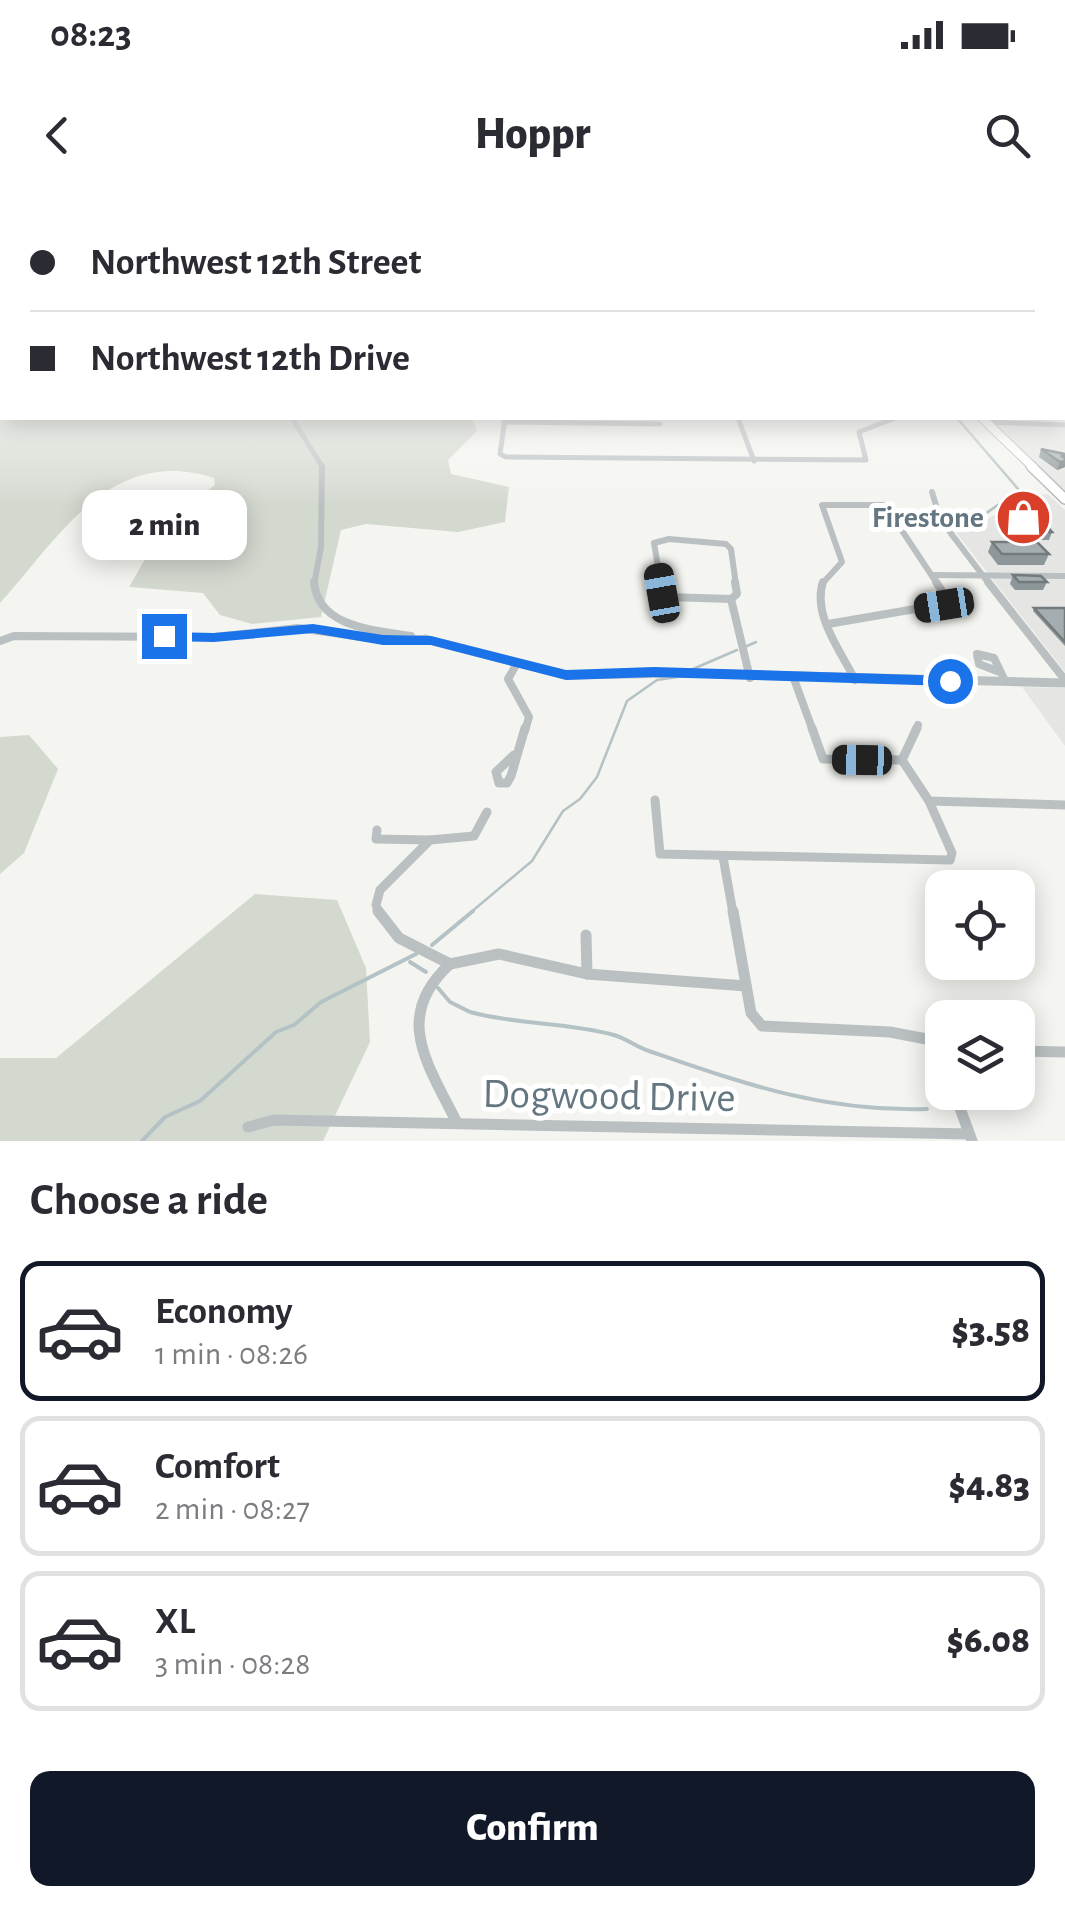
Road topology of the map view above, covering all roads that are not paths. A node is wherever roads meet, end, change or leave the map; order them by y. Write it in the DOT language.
graph roads {
  1 [pos="293,420"];
  2 [pos="505,420"];
  3 [pos="739,420"];
  4 [pos="890,420"];
  5 [pos="984,420"];
  6 [pos="1034,421"];
  7 [pos="660,424"];
  8 [pos="1065,425"];
  9 [pos="754,461"];
  10 [pos="932,492"];
  11 [pos="1062,495"];
  12 [pos="933,575"];
  13 [pos="982,576"];
  14 [pos="1065,576"];
  15 [pos="732,599"];
  16 [pos="828,624"];
  17 [pos="425,640"];
  18 [pos="0,641"];
  19 [pos="516,664"];
  20 [pos="997,671"];
  21 [pos="750,678"];
  22 [pos="794,679"];
  23 [pos="855,680"];
  24 [pos="1065,681"];
  25 [pos="1005,682"];
  26 [pos="918,725"];
  27 [pos="514,755"];
  28 [pos="902,760"];
  29 [pos="655,800"];
  30 [pos="929,801"];
  31 [pos="1065,805"];
  32 [pos="487,812"];
  33 [pos="377,830"];
  34 [pos="430,840"];
  35 [pos="724,857"];
  36 [pos="586,935"];
  37 [pos="450,964"];
  38 [pos="588,974"];
  39 [pos="746,986"];
  40 [pos="925,1039"];
  41 [pos="1035,1051"];
  42 [pos="1065,1052"];
  43 [pos="960,1110"];
  44 [pos="457,1124"];
  45 [pos="248,1127"];
  46 [pos="970,1138"];
  1 -- 17 [label="street"];
  2 -- 7 [label="street"];
  2 -- 9 [label="street"];
  3 -- 9 [label="street"];
  4 -- 9 [label="street"];
  5 -- 6 [label="street"];
  5 -- 11 [label="main road"];
  6 -- 8 [label="street"];
  10 -- 13 [label="street"];
  12 -- 13 [label="street"];
  12 -- 16 [label="street"];
  12 -- 16 [label="street"];
  13 -- 14 [label="street"];
  13 -- 24 [label="street"];
  15 -- 15 [label="street"];
  15 -- 21 [label="street"];
  16 -- 23 [label="street"];
  17 -- 18 [label="street"];
  17 -- 19 [label="street"];
  19 -- 21 [label="street"];
  19 -- 27 [label="street"];
  20 -- 25 [label="street"];
  21 -- 22 [label="street"];
  22 -- 23 [label="street"];
  22 -- 28 [label="street"];
  23 -- 25 [label="street"];
  24 -- 25 [label="street"];
  26 -- 28 [label="street"];
  28 -- 30 [label="street"];
  29 -- 35 [label="street"];
  30 -- 31 [label="street"];
  30 -- 35 [label="street"];
  32 -- 34 [label="street"];
  33 -- 34 [label="street"];
  34 -- 37 [label="street"];
  35 -- 39 [label="street"];
  36 -- 38 [label="street"];
  37 -- 38 [label="street"];
  37 -- 44 [label="street"];
  38 -- 39 [label="street"];
  39 -- 40 [label="street"];
  41 -- 42 [label="street"];
  43 -- 46 [label="street"];
  44 -- 45 [label="street, Dogwood Drive"];
  44 -- 46 [label="street, Dogwood Drive"];
}
